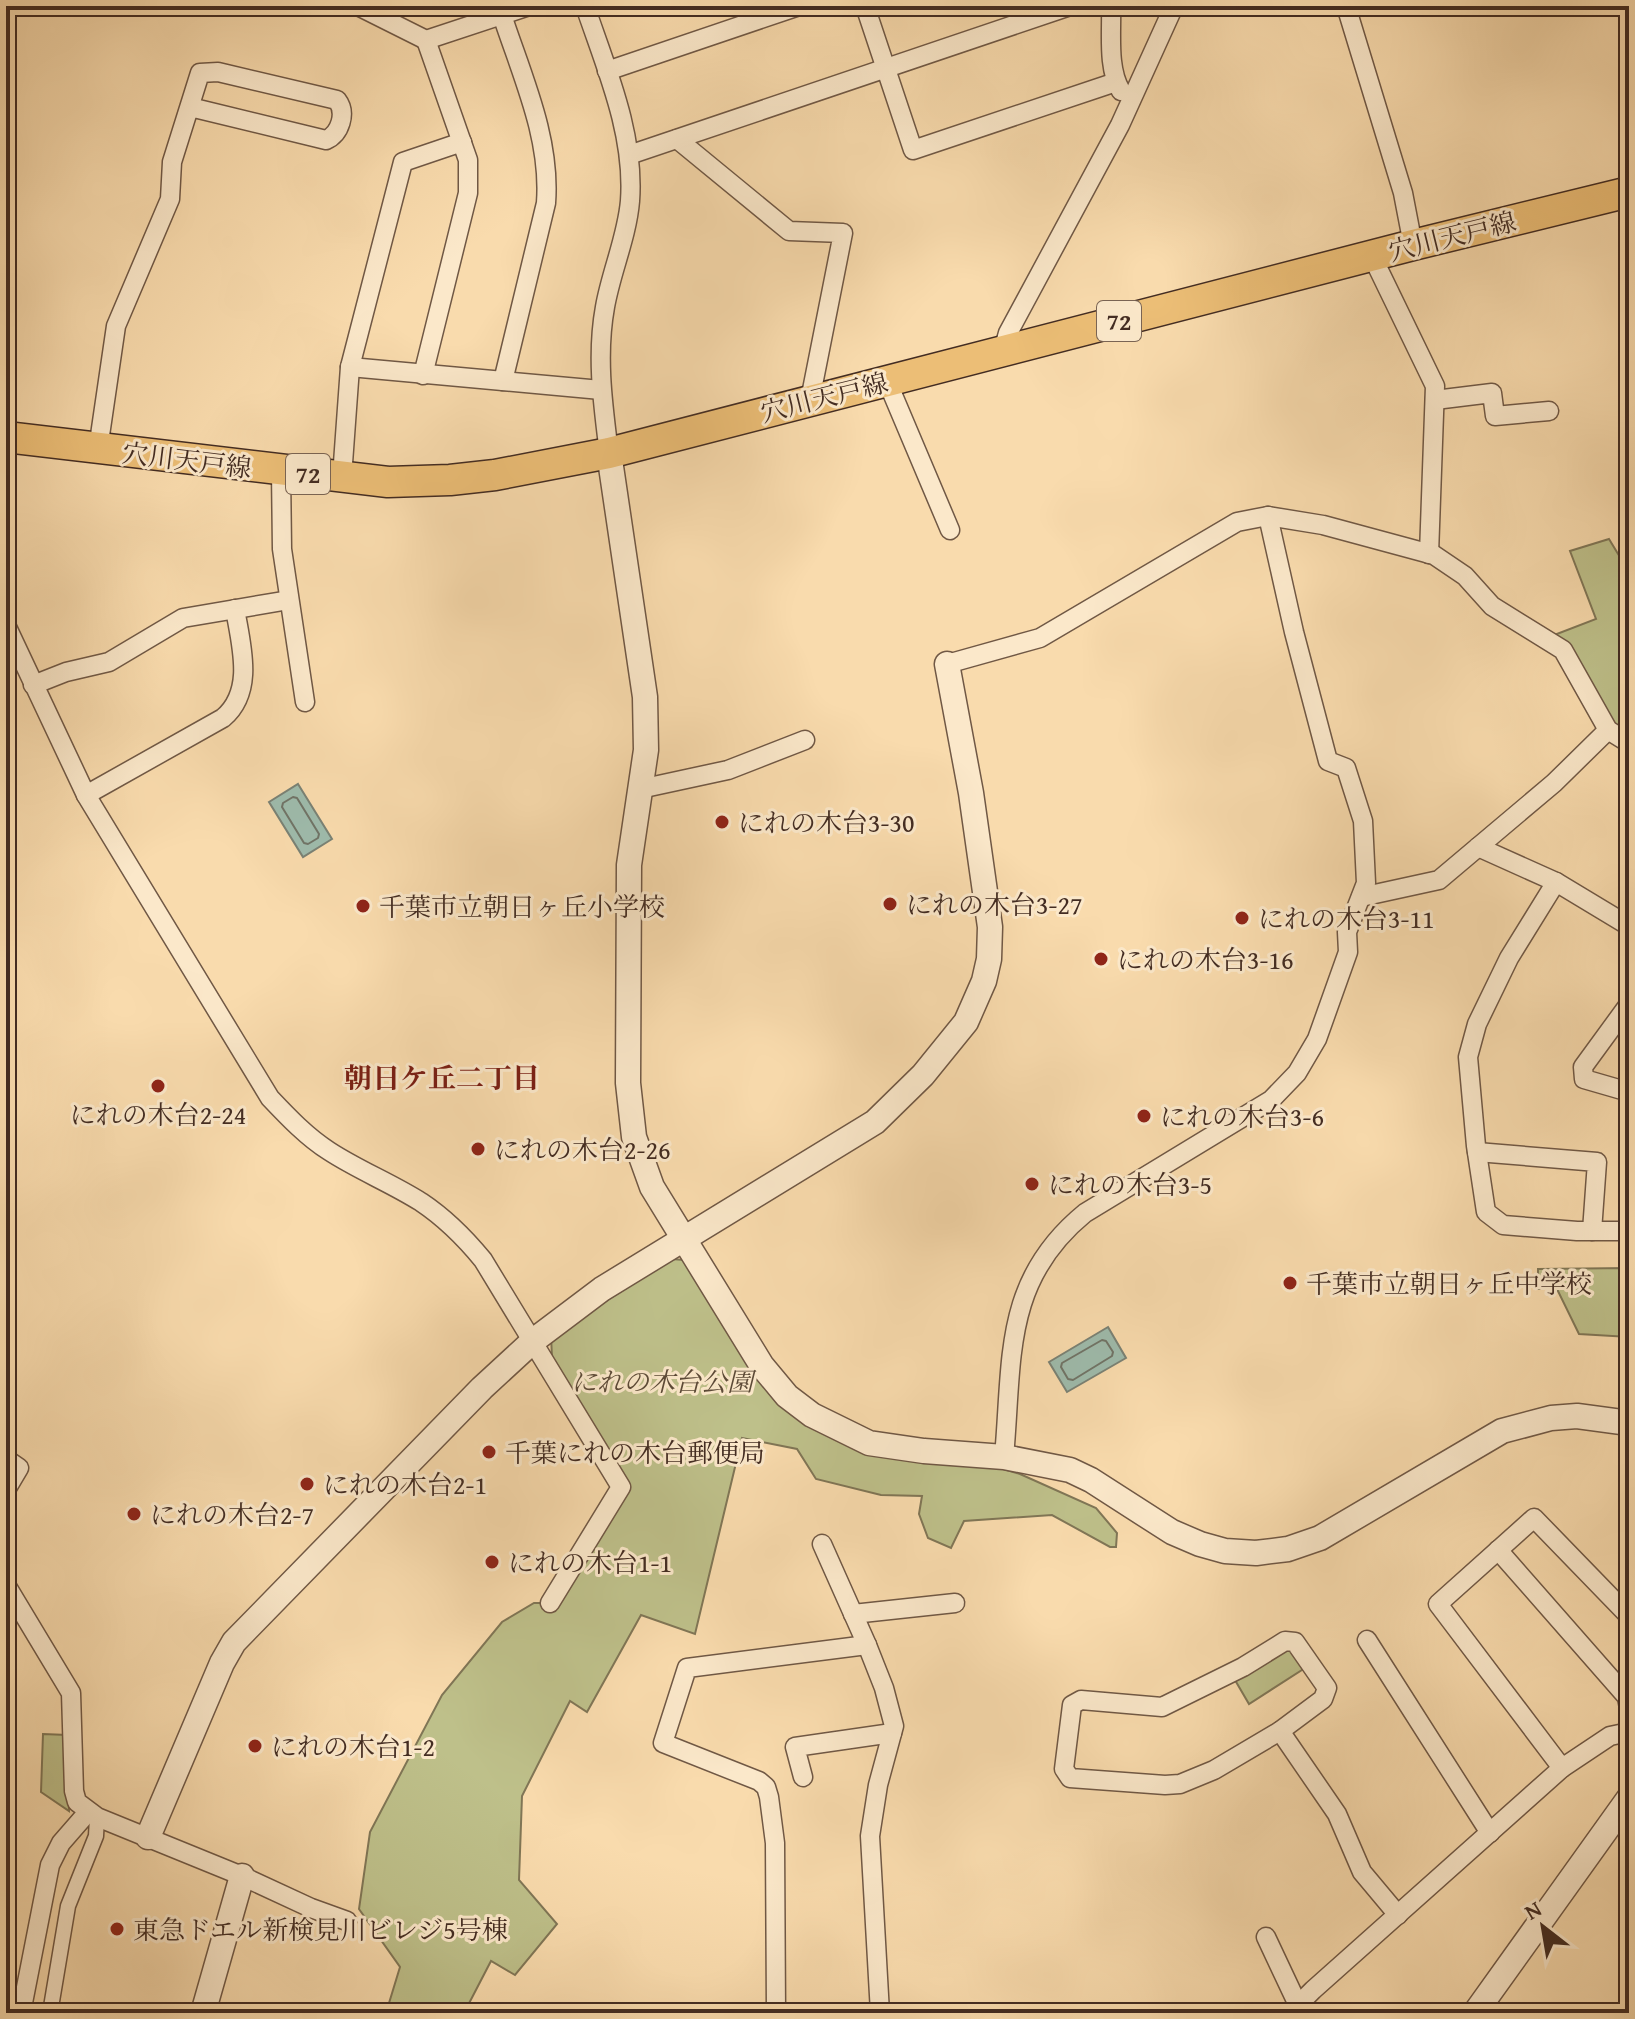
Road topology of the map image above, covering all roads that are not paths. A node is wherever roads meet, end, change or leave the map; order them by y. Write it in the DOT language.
graph roads {
  1 [pos="358,6"];
  2 [pos="529,6"];
  3 [pos="585,6"];
  4 [pos="799,6"];
  5 [pos="865,6"];
  6 [pos="1070,6"];
  7 [pos="1111,6"];
  8 [pos="1174,6"];
  9 [pos="1346,6"];
  10 [pos="502,15"];
  11 [pos="426,40"];
  12 [pos="886,69"];
  13 [pos="607,71"];
  14 [pos="1116,82"];
  15 [pos="1129,103"];
  16 [pos="190,107"];
  17 [pos="677,139"];
  18 [pos="462,142"];
  19 [pos="629,155"];
  20 [pos="1629,192"];
  21 [pos="1413,245"];
  22 [pos="1372,256"];
  23 [pos="1003,351"];
  24 [pos="350,367"];
  25 [pos="423,375"];
  26 [pos="503,381"];
  27 [pos="887,381"];
  28 [pos="601,390"];
  29 [pos="810,400"];
  30 [pos="1435,400"];
  31 [pos="1549,411"];
  32 [pos="6,437"];
  33 [pos="98,449"];
  34 [pos="609,453"];
  35 [pos="281,471"];
  36 [pos="342,477"];
  37 [pos="1268,516"];
  38 [pos="950,530"];
  39 [pos="1429,554"];
  40 [pos="289,600"];
  41 [pos="235,609"];
  42 [pos="8,637"];
  43 [pos="947,664"];
  44 [pos="33,685"];
  45 [pos="305,702"];
  46 [pos="1608,730"];
  47 [pos="805,740"];
  48 [pos="1629,743"];
  49 [pos="640,789"];
  50 [pos="86,795"];
  51 [pos="1478,847"];
  52 [pos="1556,882"];
  53 [pos="1361,897"];
  54 [pos="1629,926"];
  55 [pos="1629,1004"];
  56 [pos="1629,1092"];
  57 [pos="1477,1152"];
  58 [pos="1592,1231"];
  59 [pos="1629,1231"];
  60 [pos="685,1238"];
  61 [pos="533,1341"];
  62 [pos="1629,1423"];
  63 [pos="1004,1457"];
  64 [pos="6,1459"];
  65 [pos="6,1490"];
  66 [pos="822,1544"];
  67 [pos="1498,1550"];
  68 [pos="6,1585"];
  69 [pos="550,1603"];
  70 [pos="955,1603"];
  71 [pos="853,1614"];
  72 [pos="1629,1616"];
  73 [pos="1367,1640"];
  74 [pos="867,1645"];
  75 [pos="1629,1708"];
  76 [pos="1280,1731"];
  77 [pos="1629,1732"];
  78 [pos="892,1733"];
  79 [pos="1562,1768"];
  80 [pos="803,1777"];
  81 [pos="1629,1798"];
  82 [pos="92,1814"];
  83 [pos="1490,1833"];
  84 [pos="148,1837"];
  85 [pos="242,1876"];
  86 [pos="1398,1915"];
  87 [pos="347,1921"];
  88 [pos="1266,1937"];
  89 [pos="1294,2009"];
  90 [pos="21,2013"];
  91 [pos="50,2013"];
  92 [pos="203,2013"];
  93 [pos="776,2013"];
  94 [pos="880,2013"];
  95 [pos="1475,2013"];
  1 -- 11 [label="street"];
  2 -- 10 [label="street"];
  3 -- 13 [label="street"];
  4 -- 13 [label="street"];
  5 -- 12 [label="street"];
  6 -- 12 [label="street"];
  7 -- 14 [label="street"];
  8 -- 15 [label="street"];
  9 -- 21 [label="street"];
  10 -- 11 [label="street"];
  10 -- 26 [label="street"];
  11 -- 18 [label="street"];
  12 -- 14 [label="street"];
  12 -- 17 [label="street"];
  13 -- 19 [label="street"];
  14 -- 15 [label="street"];
  15 -- 23 [label="street"];
  16 -- 16 [label="street"];
  16 -- 33 [label="street"];
  17 -- 19 [label="street"];
  17 -- 29 [label="street"];
  18 -- 24 [label="street"];
  18 -- 25 [label="street"];
  19 -- 28 [label="street"];
  20 -- 21 [label="main road, 穴川天戸線 / 72"];
  21 -- 22 [label="main road, 穴川天戸線 / 72"];
  22 -- 23 [label="main road, 穴川天戸線 / 72"];
  22 -- 30 [label="street"];
  23 -- 27 [label="main road, 穴川天戸線 / 72"];
  24 -- 25 [label="street"];
  24 -- 36 [label="street"];
  25 -- 26 [label="street"];
  26 -- 28 [label="street"];
  27 -- 29 [label="main road, 穴川天戸線 / 72"];
  27 -- 38 [label="street"];
  28 -- 34 [label="street"];
  29 -- 34 [label="main road, 穴川天戸線 / 72"];
  30 -- 31 [label="street"];
  30 -- 39 [label="street"];
  32 -- 33 [label="main road, 穴川天戸線 / 72"];
  33 -- 35 [label="main road, 穴川天戸線 / 72"];
  34 -- 36 [label="main road, 穴川天戸線 / 72"];
  34 -- 49 [label="street"];
  35 -- 36 [label="main road, 穴川天戸線 / 72"];
  35 -- 40 [label="street"];
  37 -- 39 [label="street"];
  37 -- 43 [label="street"];
  37 -- 53 [label="street"];
  39 -- 46 [label="street"];
  40 -- 41 [label="street"];
  40 -- 45 [label="street"];
  41 -- 44 [label="street"];
  41 -- 50 [label="street"];
  42 -- 44 [label="street"];
  43 -- 60 [label="street"];
  44 -- 50 [label="street"];
  46 -- 48 [label="street"];
  46 -- 51 [label="street"];
  47 -- 49 [label="street"];
  49 -- 60 [label="street"];
  50 -- 61 [label="street"];
  51 -- 52 [label="street"];
  51 -- 53 [label="street"];
  52 -- 54 [label="street"];
  52 -- 57 [label="street"];
  53 -- 63 [label="street"];
  55 -- 56 [label="street"];
  57 -- 58 [label="street"];
  57 -- 58 [label="street"];
  58 -- 59 [label="street"];
  60 -- 61 [label="street"];
  60 -- 63 [label="street"];
  61 -- 69 [label="street"];
  61 -- 84 [label="street"];
  62 -- 63 [label="street"];
  64 -- 65 [label="street"];
  66 -- 71 [label="street"];
  67 -- 72 [label="street"];
  67 -- 75 [label="street"];
  67 -- 79 [label="street"];
  68 -- 82 [label="street"];
  70 -- 71 [label="street"];
  71 -- 74 [label="street"];
  73 -- 83 [label="street"];
  74 -- 78 [label="street"];
  74 -- 93 [label="street"];
  76 -- 76 [label="street"];
  76 -- 86 [label="street"];
  77 -- 79 [label="street"];
  78 -- 80 [label="street"];
  78 -- 94 [label="street"];
  79 -- 83 [label="street"];
  81 -- 95 [label="street"];
  82 -- 84 [label="street"];
  82 -- 90 [label="street"];
  82 -- 91 [label="street"];
  83 -- 86 [label="street"];
  84 -- 85 [label="street"];
  85 -- 87 [label="street"];
  85 -- 92 [label="street"];
  86 -- 89 [label="street"];
  88 -- 89 [label="street"];
}
